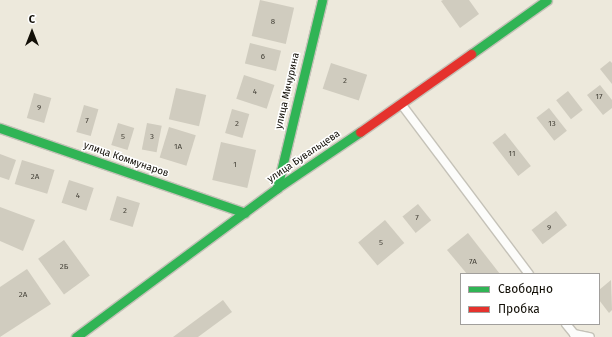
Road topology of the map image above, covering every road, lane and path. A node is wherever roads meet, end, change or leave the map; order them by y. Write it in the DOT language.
graph roads {
  1 [pos="322,0"];
  2 [pos="547,0"];
  3 [pos="402,104"];
  4 [pos="0,128"];
  5 [pos="276,188"];
  6 [pos="245,213"];
  7 [pos="528,273"];
  8 [pos="567,325"];
  9 [pos="76,337"];
  10 [pos="590,337"];
  1 -- 5 [label="main road, улица Мичурина"];
  2 -- 3 [label="main road, улица Бувальцева"];
  3 -- 5 [label="main road, улица Бувальцева"];
  3 -- 7 [label="lane"];
  4 -- 6 [label="main road, улица Коммунаров"];
  5 -- 6 [label="main road, улица Бувальцева"];
  6 -- 9 [label="main road, улица Бувальцева"];
  8 -- 10 [label="lane"];
}
